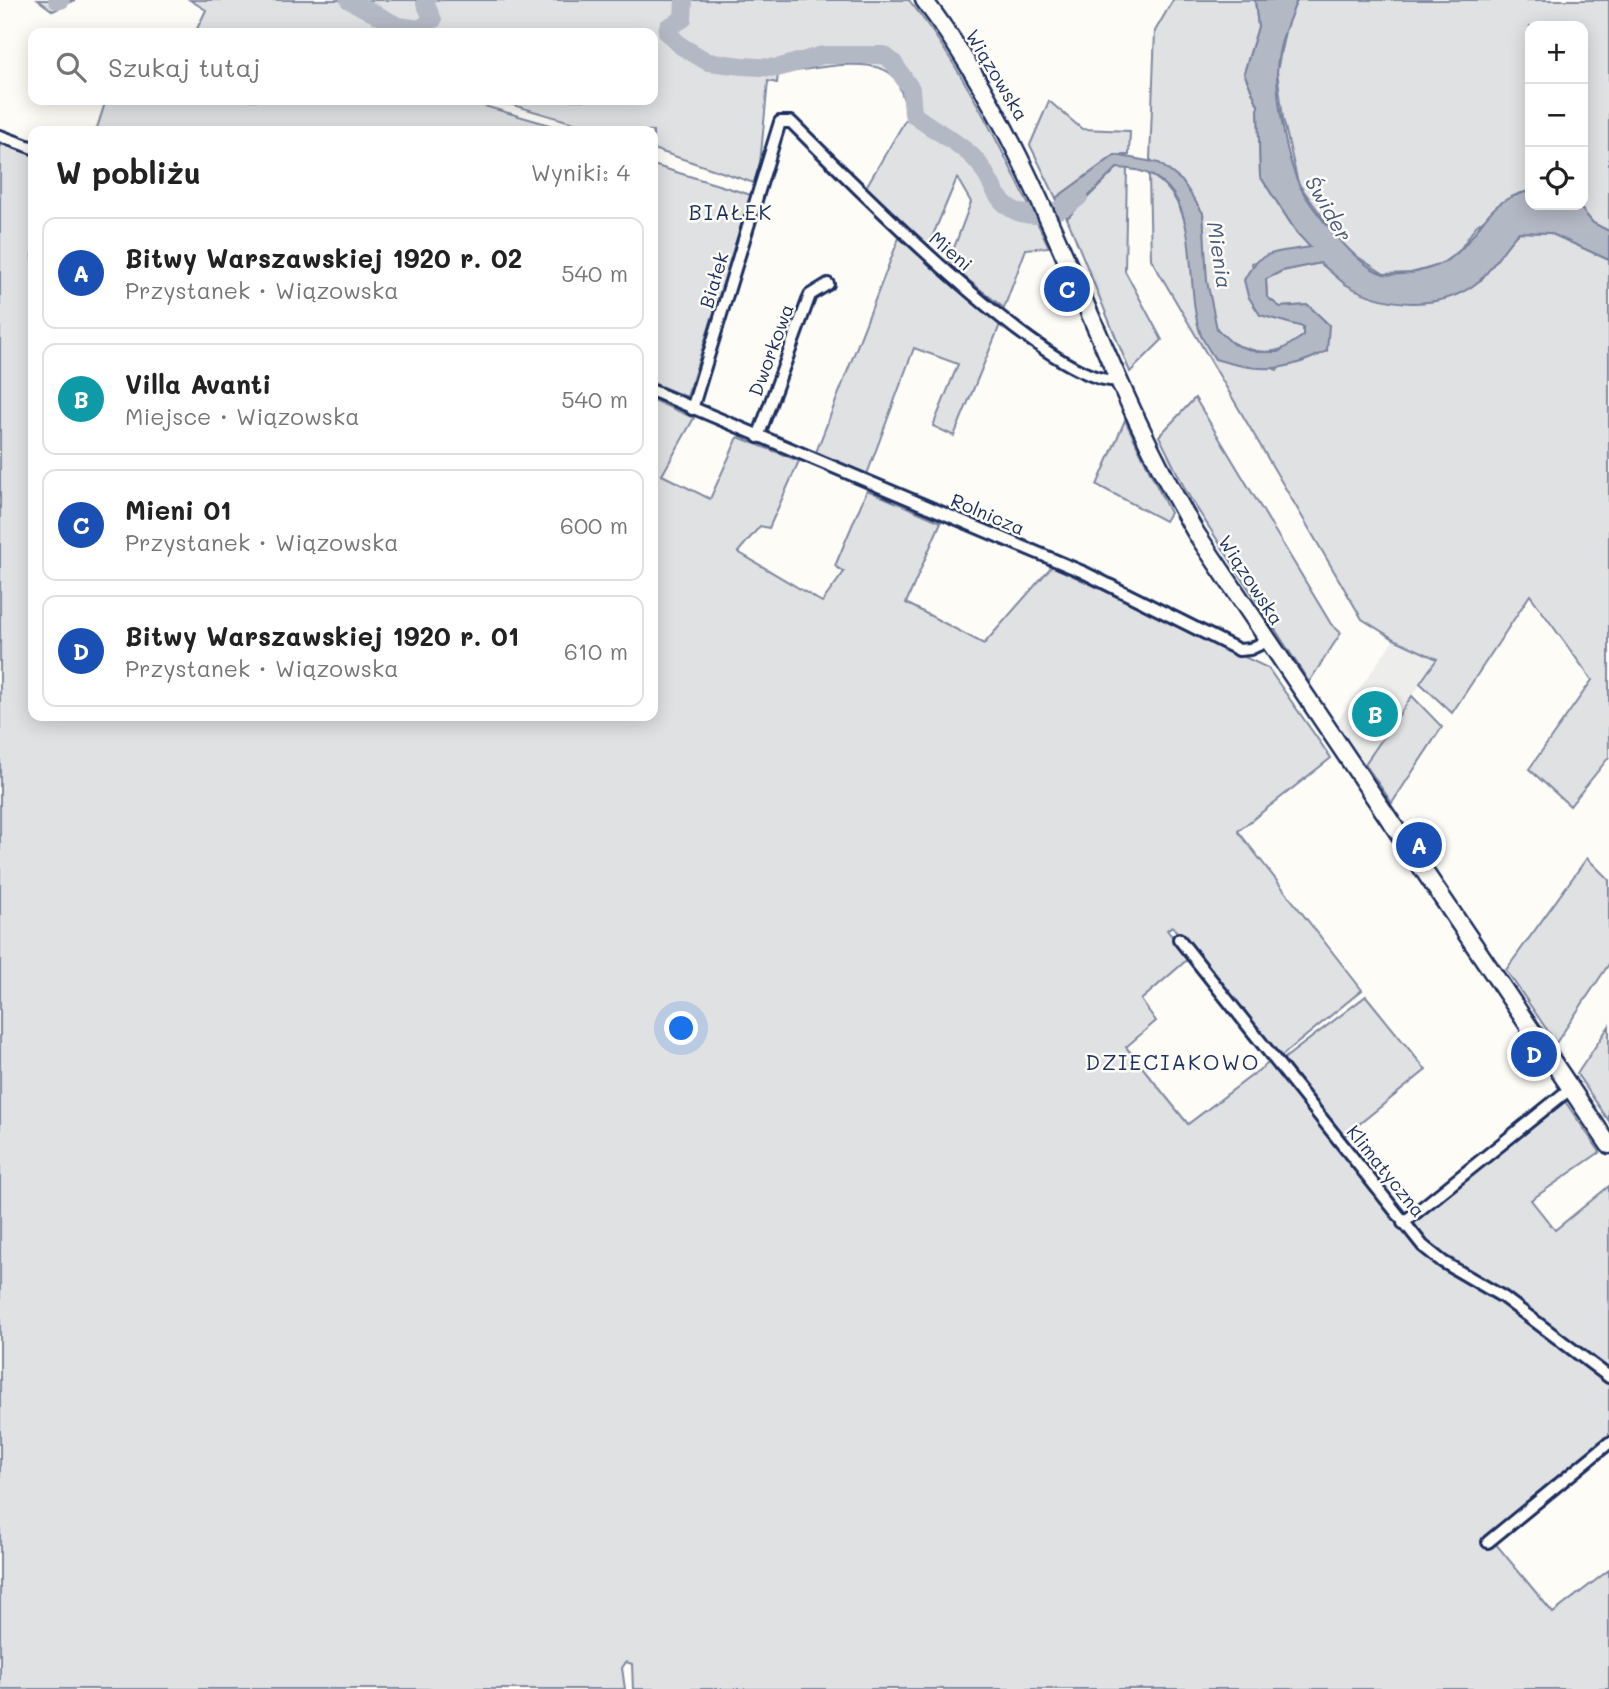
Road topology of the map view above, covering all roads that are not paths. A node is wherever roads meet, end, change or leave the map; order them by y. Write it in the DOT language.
graph roads {
  1 [pos="924,0"];
  2 [pos="780,122"];
  3 [pos="0,136"];
  4 [pos="28,146"];
  5 [pos="828,284"];
  6 [pos="1118,380"];
  7 [pos="658,393"];
  8 [pos="692,409"];
  9 [pos="758,437"];
  10 [pos="1267,641"];
  11 [pos="1180,939"];
  12 [pos="1571,1088"];
  13 [pos="1609,1145"];
  14 [pos="1403,1223"];
  15 [pos="1609,1377"];
  16 [pos="1609,1443"];
  17 [pos="1488,1542"];
  1 -- 6 [label="main road, Wiązowska"];
  2 -- 6 [label="street, Mieni"];
  2 -- 8 [label="street, Białek"];
  3 -- 4 [label="street"];
  5 -- 9 [label="street, Dworkowa"];
  6 -- 10 [label="main road, Wiązowska"];
  7 -- 8 [label="street, Rolnicza"];
  8 -- 9 [label="street, Rolnicza"];
  9 -- 10 [label="street, Rolnicza"];
  10 -- 12 [label="main road, Wiązowska"];
  11 -- 14 [label="street, Klimatyczna"];
  12 -- 13 [label="main road, Wiązowska"];
  12 -- 14 [label="street"];
  14 -- 15 [label="street, Klimatyczna"];
  16 -- 17 [label="street"];
}
